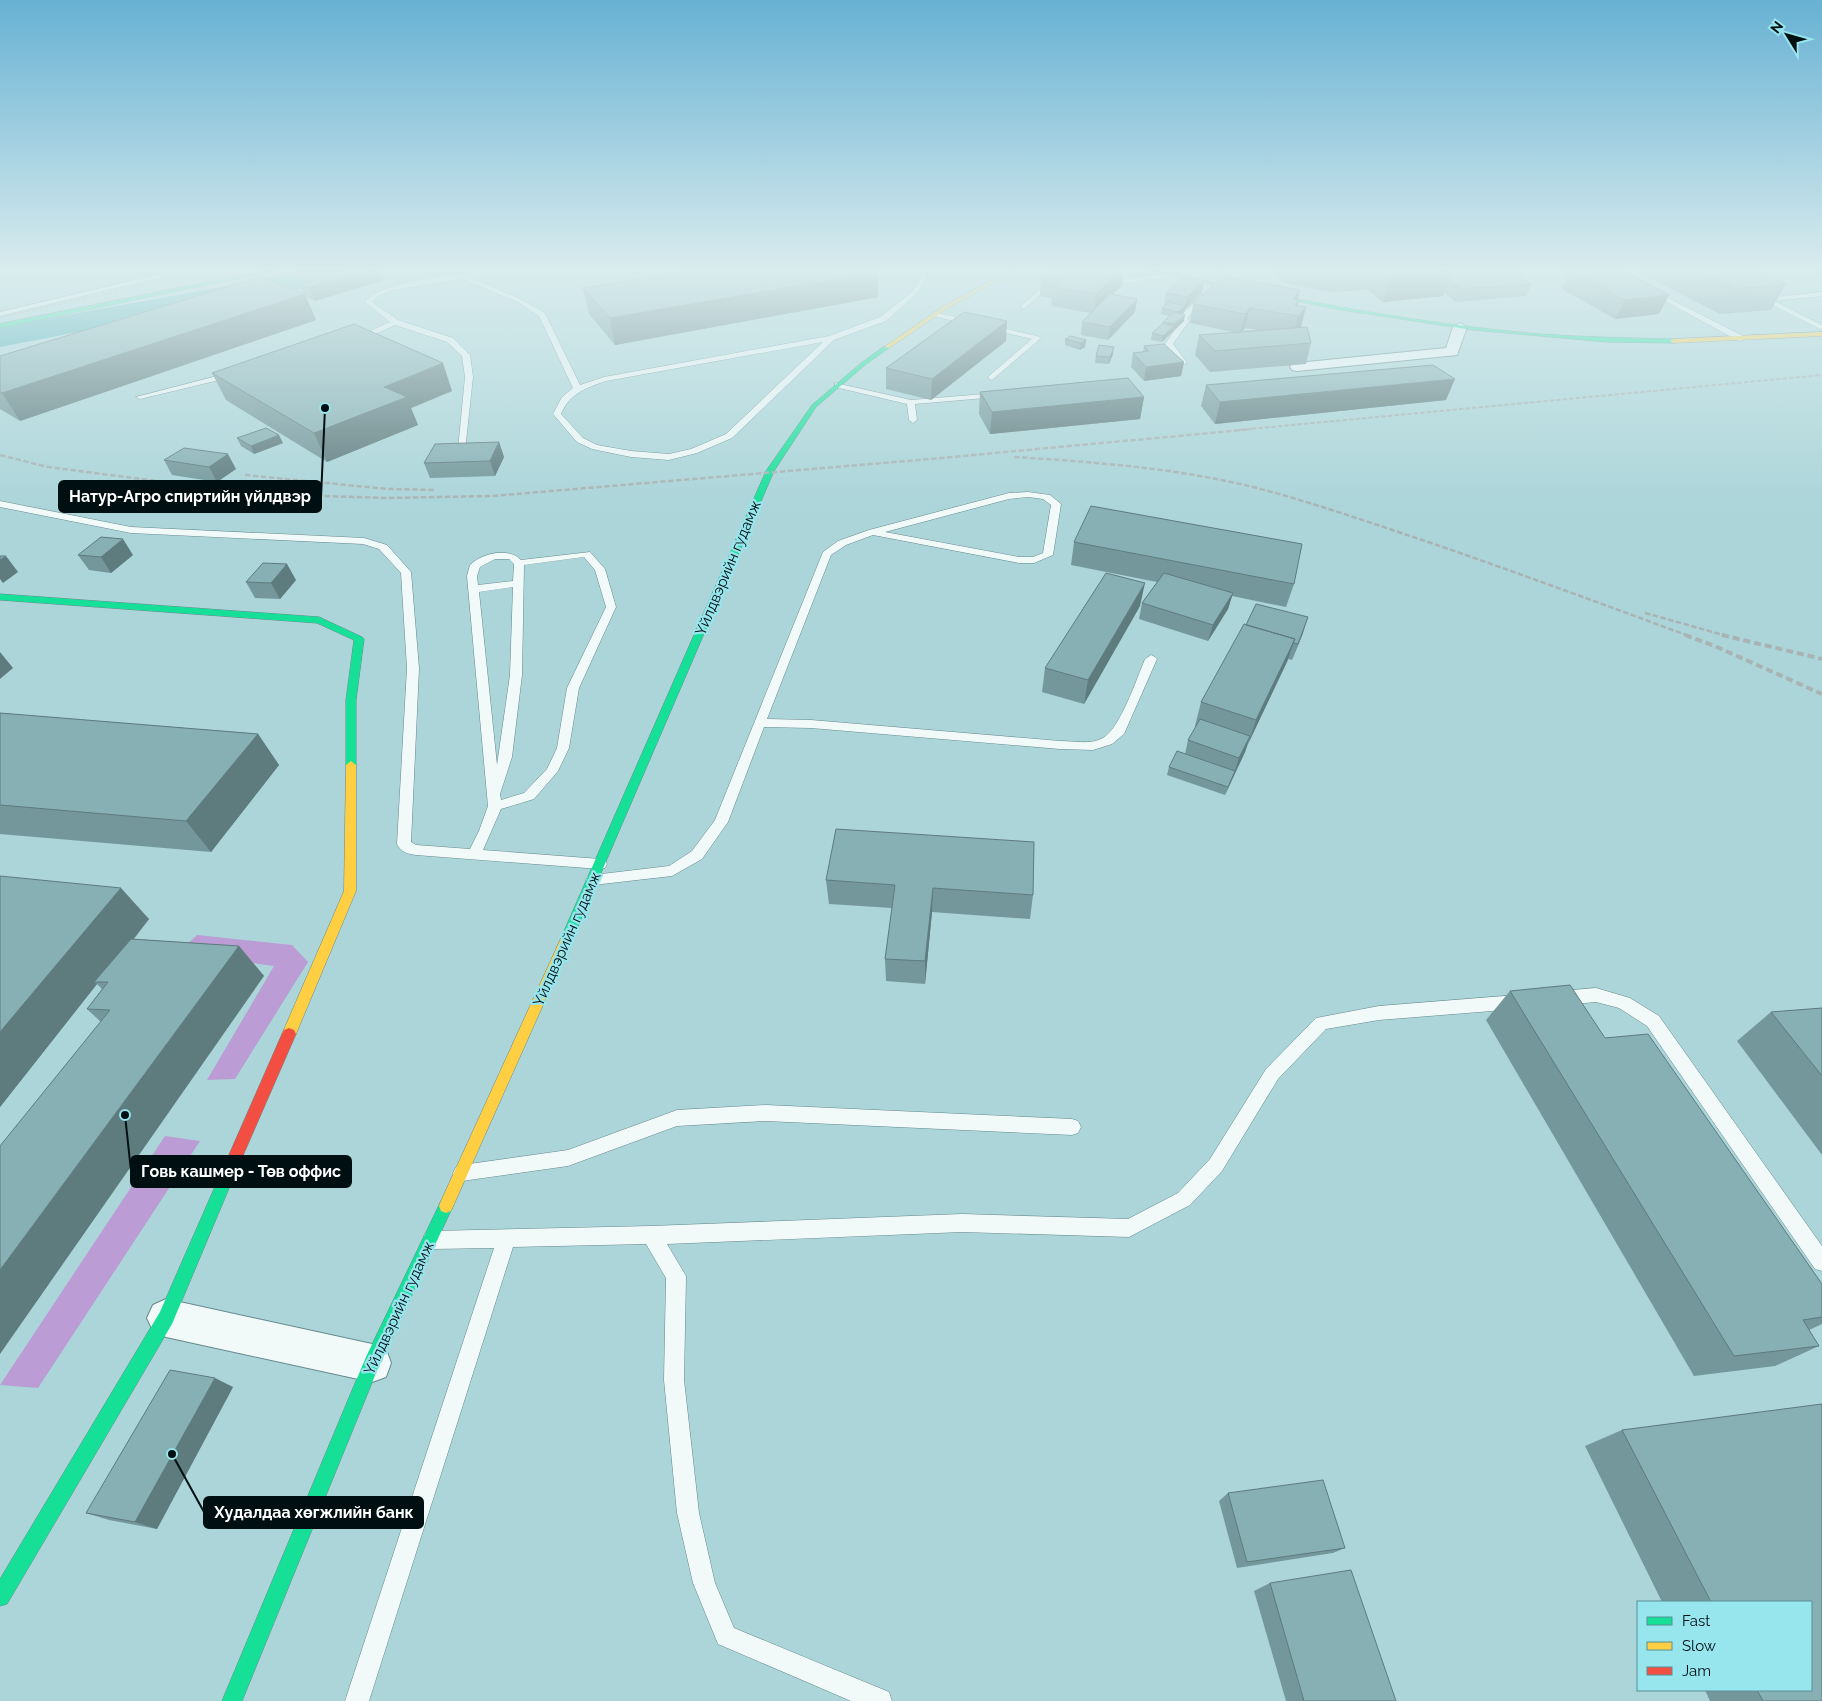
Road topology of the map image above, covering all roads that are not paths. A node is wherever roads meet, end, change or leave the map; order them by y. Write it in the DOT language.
graph roads {
  1 [pos="460,349"];
  2 [pos="559,349"];
  3 [pos="767,349"];
  4 [pos="818,349"];
  5 [pos="884,349"];
  6 [pos="1024,349"];
  7 [pos="1173,349"];
  8 [pos="1453,349"];
  9 [pos="1183,363"];
  10 [pos="1297,368"];
  11 [pos="240,373"];
  12 [pos="992,378"];
  13 [pos="838,386"];
  14 [pos="578,388"];
  15 [pos="1008,394"];
  16 [pos="140,397"];
  17 [pos="911,402"];
  18 [pos="913,420"];
  19 [pos="462,449"];
  20 [pos="0,504"];
  21 [pos="872,532"];
  22 [pos="519,563"];
  23 [pos="518,583"];
  24 [pos="475,589"];
  25 [pos="0,597"];
  26 [pos="1151,659"];
  27 [pos="759,723"];
  28 [pos="495,800"];
  29 [pos="474,854"];
  30 [pos="600,864"];
  31 [pos="593,880"];
  32 [pos="1072,1127"];
  33 [pos="462,1174"];
  34 [pos="651,1235"];
  35 [pos="507,1238"];
  36 [pos="431,1240"];
  37 [pos="1822,1262"];
  38 [pos="166,1318"];
  39 [pos="372,1363"];
  40 [pos="0,1597"];
  41 [pos="232,1701"];
  42 [pos="356,1701"];
  43 [pos="880,1701"];
  1 -- 19 [label="lane"];
  2 -- 14 [label="lane"];
  3 -- 14 [label="lane"];
  4 -- 14 [label="lane"];
  5 -- 13 [label="street, Yйлдвэрийн гудамж"];
  6 -- 12 [label="lane"];
  7 -- 9 [label="lane"];
  8 -- 10 [label="street"];
  11 -- 16 [label="lane"];
  13 -- 17 [label="lane"];
  13 -- 30 [label="street, Yйлдвэрийн гудамж"];
  15 -- 17 [label="lane"];
  17 -- 18 [label="lane"];
  20 -- 29 [label="lane"];
  21 -- 21 [label="lane"];
  21 -- 27 [label="lane"];
  22 -- 23 [label="lane"];
  22 -- 24 [label="lane"];
  22 -- 28 [label="lane"];
  23 -- 24 [label="lane"];
  23 -- 28 [label="lane"];
  24 -- 28 [label="lane"];
  25 -- 38 [label="street"];
  26 -- 27 [label="lane"];
  27 -- 31 [label="lane"];
  28 -- 29 [label="lane"];
  29 -- 30 [label="lane"];
  30 -- 31 [label="street, Yйлдвэрийн гудамж"];
  31 -- 33 [label="street, Yйлдвэрийн гудамж"];
  32 -- 33 [label="lane"];
  33 -- 36 [label="street, Yйлдвэрийн гудамж"];
  34 -- 35 [label="lane"];
  34 -- 37 [label="lane"];
  34 -- 43 [label="lane"];
  35 -- 36 [label="lane"];
  35 -- 42 [label="lane"];
  36 -- 39 [label="street, Yйлдвэрийн гудамж"];
  38 -- 39 [label="street"];
  38 -- 40 [label="street"];
  39 -- 41 [label="street, Yйлдвэрийн гудамж"];
}
